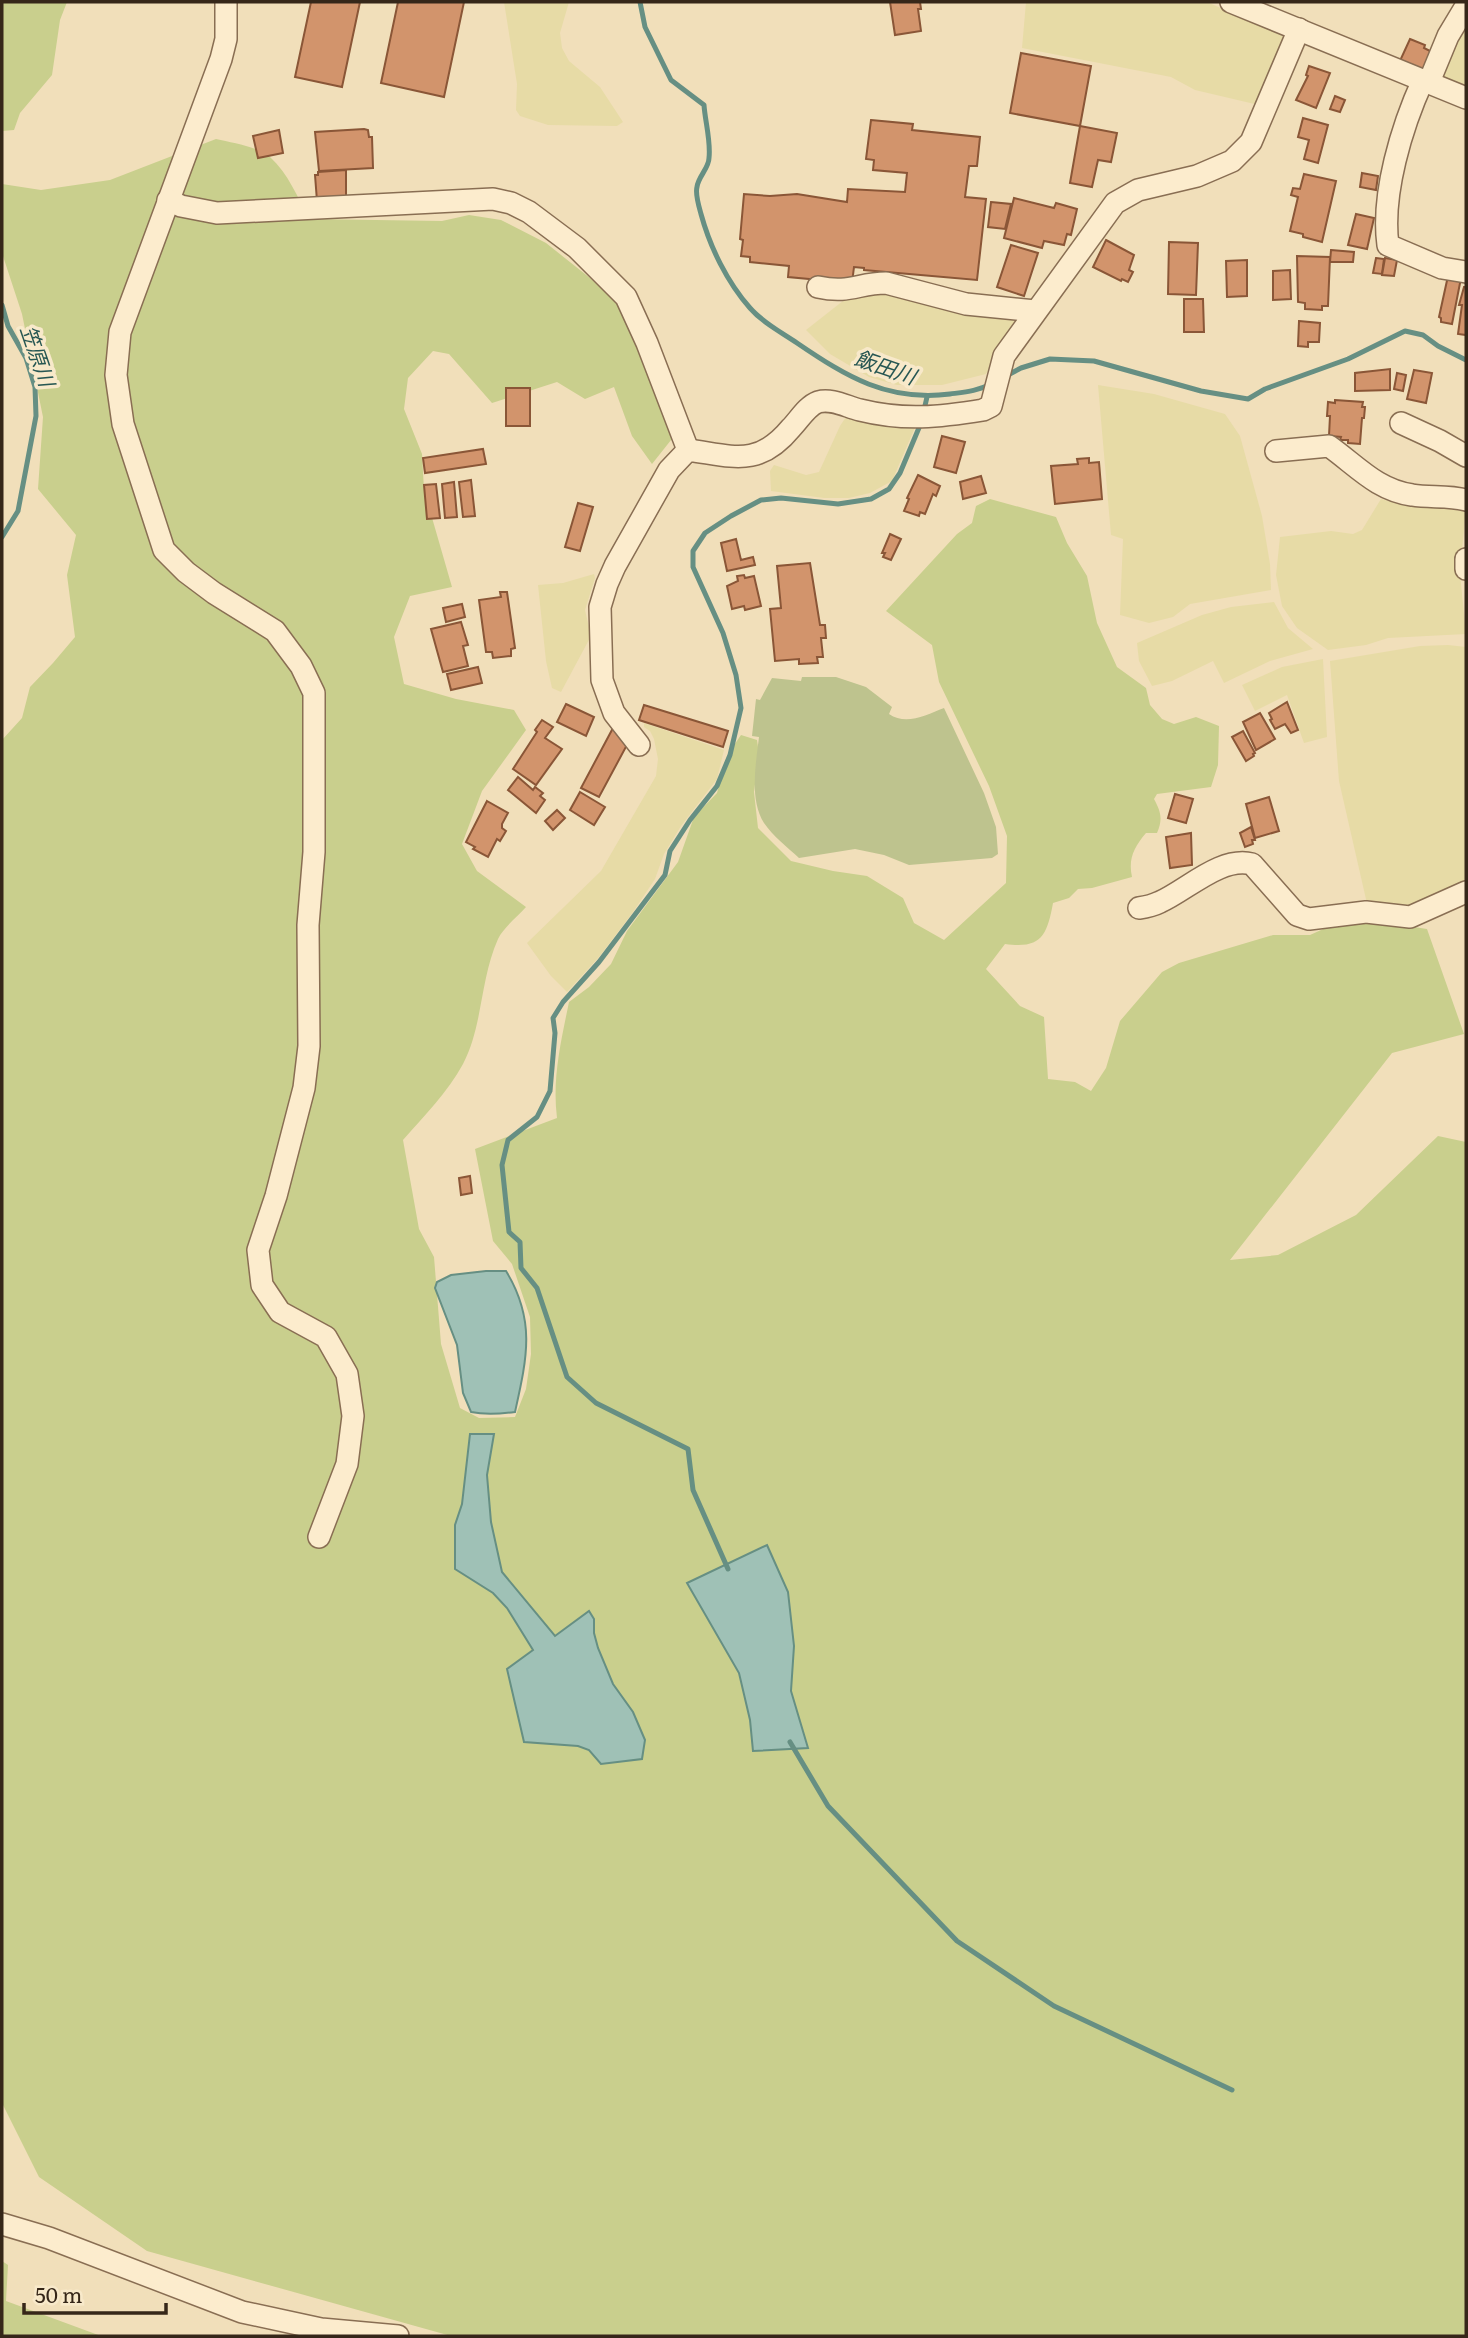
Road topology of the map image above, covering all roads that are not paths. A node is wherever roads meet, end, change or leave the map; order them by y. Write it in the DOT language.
graph roads {
  1 [pos="226,2"];
  2 [pos="1231,2"];
  3 [pos="1466,6"];
  4 [pos="1299,29"];
  5 [pos="1426,81"];
  6 [pos="1466,99"];
  7 [pos="168,200"];
  8 [pos="1466,272"];
  9 [pos="818,287"];
  10 [pos="1035,310"];
  11 [pos="1401,423"];
  12 [pos="688,450"];
  13 [pos="1276,451"];
  14 [pos="1466,456"];
  15 [pos="1466,500"];
  16 [pos="1466,559"];
  17 [pos="1466,569"];
  18 [pos="639,745"];
  19 [pos="1466,892"];
  20 [pos="1139,908"];
  21 [pos="319,1537"];
  22 [pos="2,2224"];
  23 [pos="398,2336"];
  1 -- 7 [label="street"];
  2 -- 4 [label="street"];
  3 -- 5 [label="street"];
  4 -- 5 [label="street"];
  4 -- 10 [label="street"];
  5 -- 6 [label="street"];
  5 -- 8 [label="street"];
  7 -- 12 [label="street"];
  7 -- 21 [label="street"];
  9 -- 10 [label="street"];
  10 -- 12 [label="street"];
  11 -- 14 [label="street"];
  12 -- 18 [label="street"];
  13 -- 15 [label="street"];
  16 -- 17 [label="street"];
  19 -- 20 [label="street"];
  22 -- 23 [label="street"];
}
